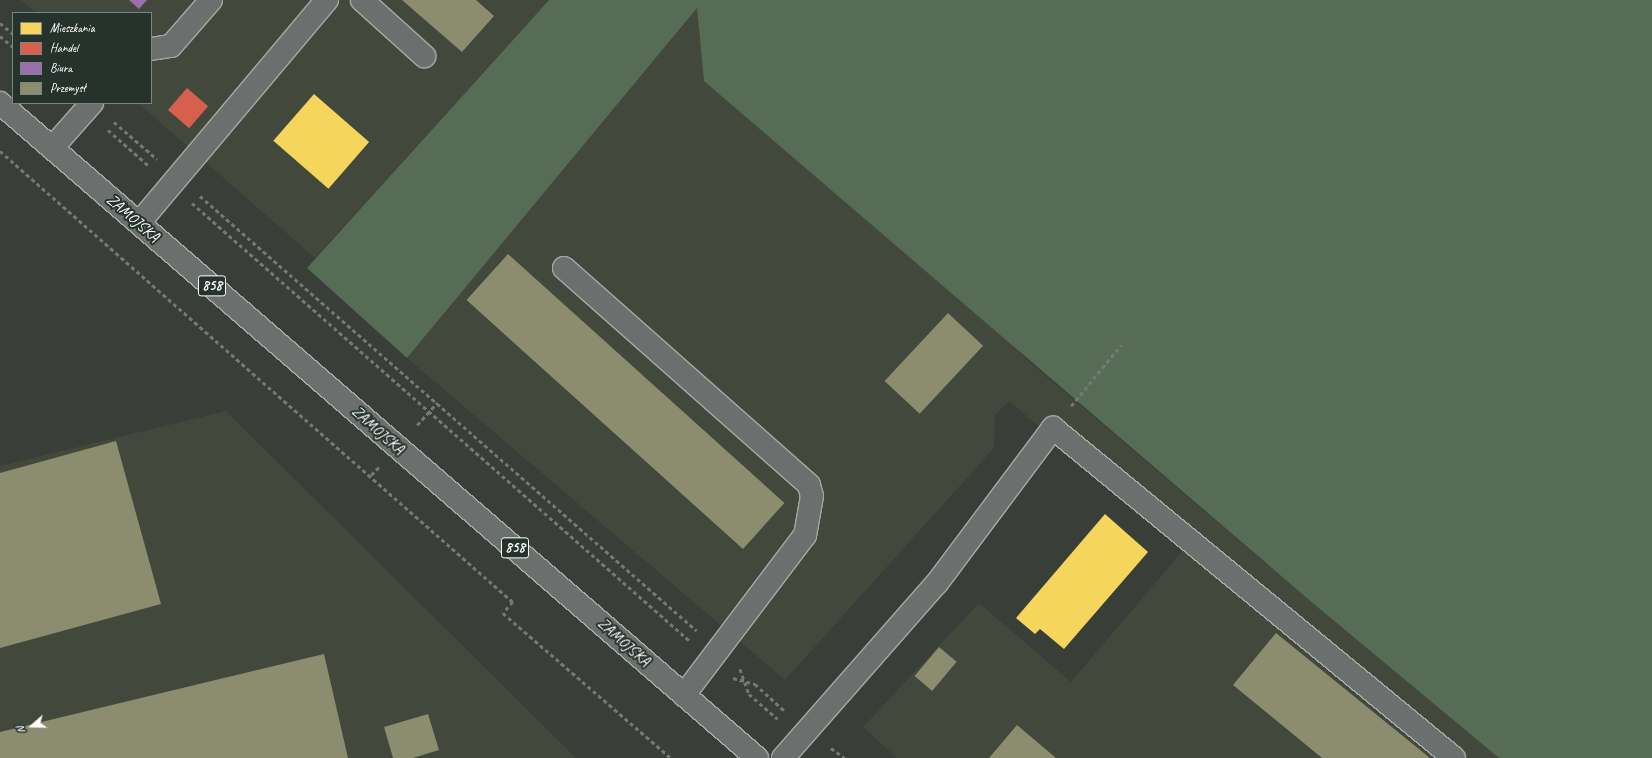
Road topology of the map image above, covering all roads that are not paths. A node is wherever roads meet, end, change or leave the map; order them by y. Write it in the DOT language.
graph roads {
  1 [pos="211,0"];
  2 [pos="327,0"];
  3 [pos="362,0"];
  4 [pos="152,48"];
  5 [pos="424,56"];
  6 [pos="0,103"];
  7 [pos="89,107"];
  8 [pos="52,148"];
  9 [pos="139,223"];
  10 [pos="564,268"];
  11 [pos="684,695"];
  12 [pos="757,758"];
  13 [pos="784,758"];
  14 [pos="1454,758"];
  1 -- 4 [label="main road"];
  2 -- 9 [label="main road"];
  3 -- 5 [label="main road"];
  6 -- 8 [label="main road, ZAMOJSKA / 858"];
  7 -- 8 [label="main road"];
  8 -- 9 [label="main road, ZAMOJSKA / 858"];
  9 -- 11 [label="main road, ZAMOJSKA / 858"];
  10 -- 11 [label="main road"];
  11 -- 12 [label="main road, ZAMOJSKA / 858"];
  13 -- 14 [label="main road"];
}
